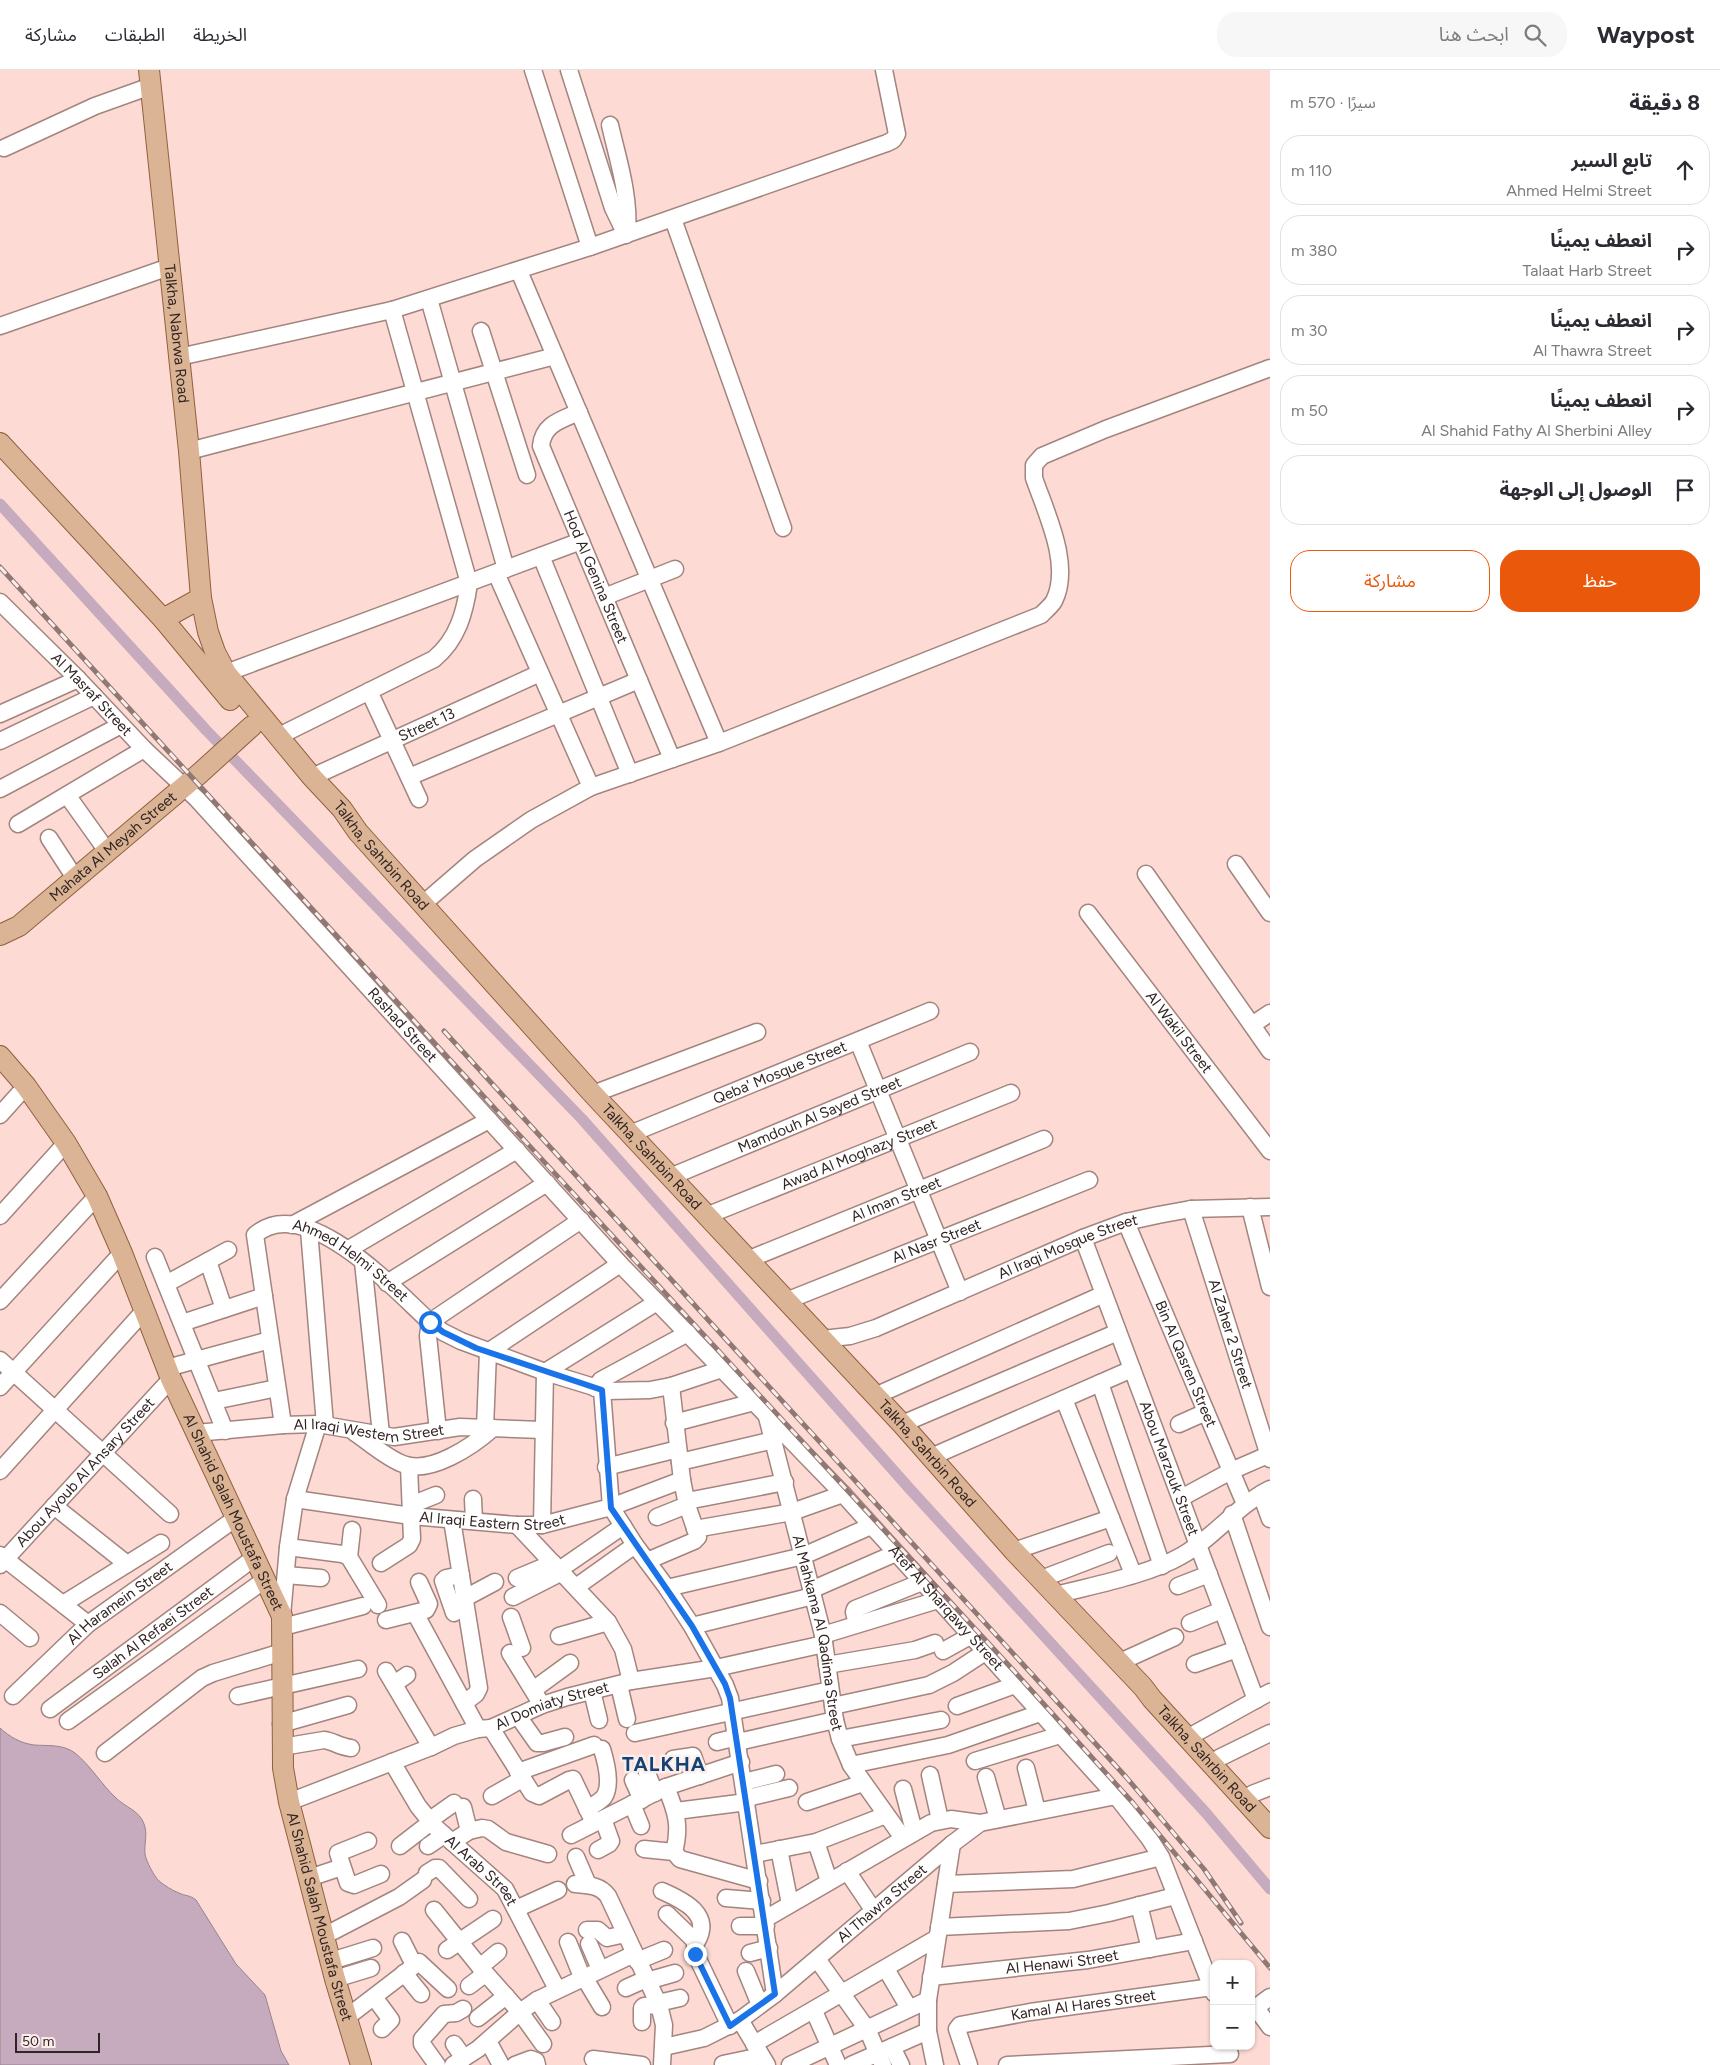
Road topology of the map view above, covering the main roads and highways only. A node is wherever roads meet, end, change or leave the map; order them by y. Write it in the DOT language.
graph roads {
  1 [pos="150,78"];
  2 [pos="0,443"];
  3 [pos="201,598"];
  4 [pos="163,619"];
  5 [pos="246,731"];
  6 [pos="358,832"];
  7 [pos="19,926"];
  8 [pos="0,935"];
  9 [pos="0,951"];
  10 [pos="0,1056"];
  11 [pos="1192,1736"];
  12 [pos="1261,1791"];
  13 [pos="1270,1813"];
  14 [pos="1270,1828"];
  15 [pos="361,2065"];
  1 -- 3 [label="main road, Talkha, Nabrwa Road"];
  2 -- 4 [label="main road"];
  3 -- 4 [label="main road"];
  3 -- 6 [label="main road, Talkha, Sahrbin Road"];
  4 -- 5 [label="main road"];
  5 -- 6 [label="main road"];
  5 -- 7 [label="main road, Mahata Al Meyah Street"];
  6 -- 11 [label="main road, Talkha, Sahrbin Road"];
  7 -- 8 [label="main road"];
  7 -- 9 [label="main road"];
  10 -- 15 [label="main road, Al Shahid Salah Moustafa Street"];
  11 -- 12 [label="main road, Talkha, Sahrbin Road"];
  11 -- 14 [label="main road, Talkha, Sahrbin Road"];
  12 -- 13 [label="main road, Talkha, Sahrbin Road"];
}
